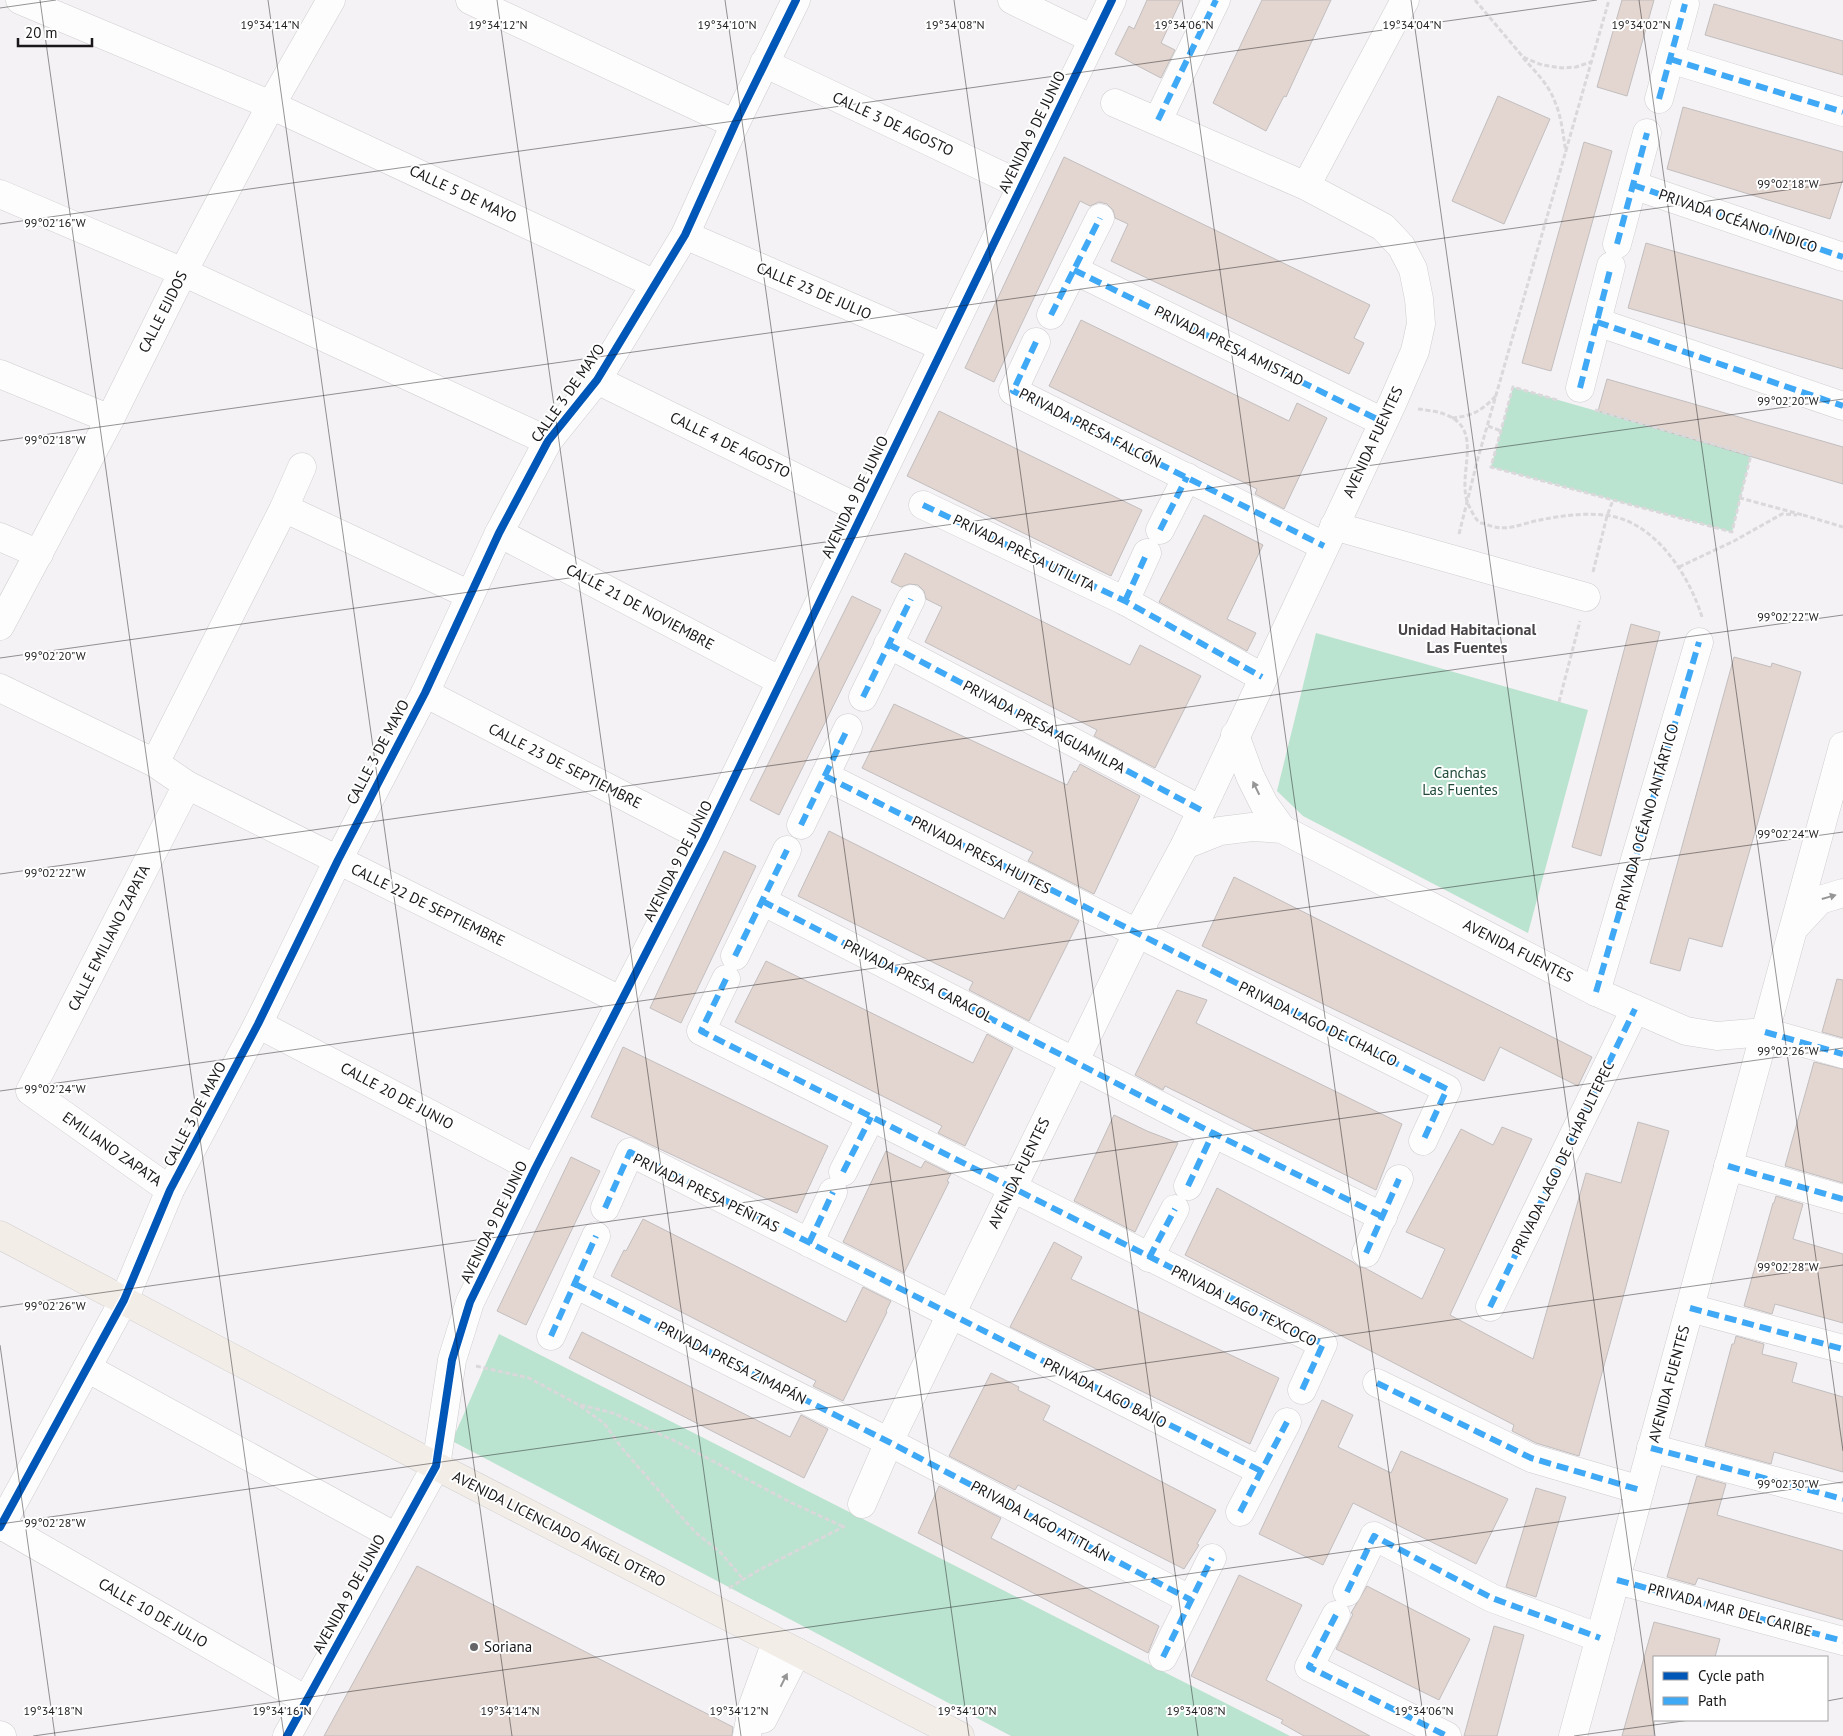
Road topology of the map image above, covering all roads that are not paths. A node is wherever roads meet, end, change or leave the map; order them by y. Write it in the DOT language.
graph roads {
  1 [pos="20,0"];
  2 [pos="331,0"];
  3 [pos="470,0"];
  4 [pos="796,0"];
  5 [pos="1012,0"];
  6 [pos="1112,0"];
  7 [pos="1216,0"];
  8 [pos="1405,0"];
  9 [pos="1685,4"];
  10 [pos="1093,39"];
  11 [pos="1670,59"];
  12 [pos="764,62"];
  13 [pos="1659,99"];
  14 [pos="1115,102"];
  15 [pos="272,104"];
  16 [pos="1843,112"];
  17 [pos="1158,120"];
  18 [pos="735,124"];
  19 [pos="1647,133"];
  20 [pos="1633,184"];
  21 [pos="1022,185"];
  22 [pos="1306,186"];
  23 [pos="0,194"];
  24 [pos="1100,218"];
  25 [pos="685,236"];
  26 [pos="1843,257"];
  27 [pos="1074,270"];
  28 [pos="184,272"];
  29 [pos="655,284"];
  30 [pos="1051,315"];
  31 [pos="1597,322"];
  32 [pos="1036,342"];
  33 [pos="943,347"];
  34 [pos="0,374"];
  35 [pos="597,380"];
  36 [pos="1576,399"];
  37 [pos="1843,406"];
  38 [pos="1388,413"];
  39 [pos="110,419"];
  40 [pos="548,441"];
  41 [pos="302,467"];
  42 [pos="1187,477"];
  43 [pos="923,505"];
  44 [pos="284,508"];
  45 [pos="864,511"];
  46 [pos="499,533"];
  47 [pos="1329,536"];
  48 [pos="0,537"];
  49 [pos="39,554"];
  50 [pos="470,595"];
  51 [pos="1586,597"];
  52 [pos="911,599"];
  53 [pos="1125,601"];
  54 [pos="0,626"];
  55 [pos="1699,642"];
  56 [pos="888,644"];
  57 [pos="1262,677"];
  58 [pos="782,681"];
  59 [pos="0,688"];
  60 [pos="424,693"];
  61 [pos="863,697"];
  62 [pos="848,728"];
  63 [pos="1235,735"];
  64 [pos="1842,758"];
  65 [pos="156,763"];
  66 [pos="825,776"];
  67 [pos="187,785"];
  68 [pos="1201,810"];
  69 [pos="801,825"];
  70 [pos="1282,829"];
  71 [pos="705,838"];
  72 [pos="1185,845"];
  73 [pos="787,850"];
  74 [pos="338,860"];
  75 [pos="1843,893"];
  76 [pos="762,901"];
  77 [pos="1792,930"];
  78 [pos="1137,934"];
  79 [pos="1596,992"];
  80 [pos="622,1001"];
  81 [pos="1636,1009"];
  82 [pos="258,1024"];
  83 [pos="1765,1032"];
  84 [pos="1843,1054"];
  85 [pos="1074,1062"];
  86 [pos="30,1090"];
  87 [pos="871,1117"];
  88 [pos="1213,1133"];
  89 [pos="1423,1141"];
  90 [pos="1728,1166"];
  91 [pos="535,1169"];
  92 [pos="1399,1179"];
  93 [pos="1188,1186"];
  94 [pos="1012,1187"];
  95 [pos="170,1190"];
  96 [pos="1843,1199"];
  97 [pos="605,1208"];
  98 [pos="1175,1210"];
  99 [pos="1383,1217"];
  100 [pos="0,1234"];
  101 [pos="596,1236"];
  102 [pos="809,1243"];
  103 [pos="1366,1253"];
  104 [pos="1149,1258"];
  105 [pos="575,1284"];
  106 [pos="124,1300"];
  107 [pos="1490,1307"];
  108 [pos="1690,1308"];
  109 [pos="950,1315"];
  110 [pos="551,1336"];
  111 [pos="1843,1349"];
  112 [pos="87,1368"];
  113 [pos="1377,1383"];
  114 [pos="1302,1390"];
  115 [pos="1287,1422"];
  116 [pos="889,1442"];
  117 [pos="1652,1448"];
  118 [pos="436,1466"];
  119 [pos="1261,1471"];
  120 [pos="1640,1490"];
  121 [pos="1843,1499"];
  122 [pos="862,1504"];
  123 [pos="1240,1512"];
  124 [pos="0,1526"];
  125 [pos="396,1537"];
  126 [pos="1212,1558"];
  127 [pos="1617,1580"];
  128 [pos="1191,1600"];
  129 [pos="1600,1638"];
  130 [pos="1843,1641"];
  131 [pos="787,1647"];
  132 [pos="1163,1657"];
  133 [pos="306,1700"];
  134 [pos="287,1736"];
  135 [pos="749,1736"];
  136 [pos="960,1736"];
  137 [pos="1447,1736"];
  138 [pos="1573,1736"];
  1 -- 15 [label="street, CALLE 5 DE MAYO"];
  2 -- 15 [label="street, CALLE EJIDOS"];
  3 -- 18 [label="street"];
  4 -- 12 [label="street, CALLE 3 DE MAYO"];
  5 -- 10 [label="street"];
  6 -- 10 [label="street, AVENIDA 9 DE JUNIO"];
  7 -- 17 [label="street"];
  8 -- 22 [label="street"];
  9 -- 11 [label="street"];
  10 -- 21 [label="street, AVENIDA 9 DE JUNIO"];
  11 -- 13 [label="street"];
  11 -- 16 [label="street"];
  12 -- 18 [label="street, CALLE 3 DE MAYO"];
  12 -- 21 [label="street, CALLE 3 DE AGOSTO"];
  14 -- 17 [label="street, AVENIDA FUENTES"];
  15 -- 28 [label="street, CALLE EJIDOS"];
  15 -- 29 [label="street, CALLE 5 DE MAYO"];
  17 -- 22 [label="street, AVENIDA FUENTES"];
  18 -- 25 [label="street, CALLE 3 DE MAYO"];
  19 -- 20 [label="street"];
  20 -- 26 [label="street, PRIVADA OCÉANO ÍNDICO"];
  20 -- 31 [label="street"];
  21 -- 33 [label="street, AVENIDA 9 DE JUNIO"];
  22 -- 38 [label="street, AVENIDA FUENTES"];
  23 -- 28 [label="street"];
  24 -- 27 [label="street"];
  25 -- 29 [label="street, CALLE 3 DE MAYO"];
  25 -- 33 [label="street, CALLE 23 DE JULIO"];
  27 -- 30 [label="street"];
  27 -- 38 [label="street, PRIVADA PRESA AMISTAD"];
  28 -- 39 [label="street, CALLE EJIDOS"];
  28 -- 40 [label="street"];
  29 -- 35 [label="street, CALLE 3 DE MAYO"];
  31 -- 36 [label="street"];
  31 -- 37 [label="street"];
  32 -- 42 [label="street, PRIVADA PRESA FALCÓN"];
  33 -- 45 [label="street, AVENIDA 9 DE JUNIO"];
  34 -- 39 [label="street"];
  35 -- 40 [label="street, CALLE 3 DE MAYO"];
  35 -- 45 [label="street, CALLE 4 DE AGOSTO"];
  38 -- 47 [label="street, AVENIDA FUENTES"];
  39 -- 49 [label="street, CALLE EJIDOS"];
  40 -- 46 [label="street, CALLE 3 DE MAYO"];
  41 -- 44 [label="street"];
  42 -- 47 [label="street, PRIVADA PRESA FALCÓN"];
  42 -- 53 [label="street"];
  43 -- 53 [label="street, PRIVADA PRESA UTILITA"];
  44 -- 50 [label="street"];
  44 -- 65 [label="street"];
  45 -- 58 [label="street, AVENIDA 9 DE JUNIO"];
  46 -- 50 [label="street, CALLE 3 DE MAYO"];
  46 -- 58 [label="street, CALLE 21 DE NOVIEMBRE"];
  47 -- 51 [label="street, PRIVADA PRESA FALCÓN"];
  47 -- 57 [label="street, AVENIDA FUENTES"];
  48 -- 49 [label="street"];
  49 -- 54 [label="street, CALLE EJIDOS"];
  50 -- 60 [label="street, CALLE 3 DE MAYO"];
  52 -- 56 [label="street"];
  53 -- 57 [label="street, PRIVADA PRESA UTILITA"];
  55 -- 79 [label="street, PRIVADA OCÉANO ANTÁRTICO"];
  56 -- 61 [label="street"];
  56 -- 68 [label="street, PRIVADA PRESA AGUAMILPA"];
  57 -- 63 [label="street, AVENIDA FUENTES"];
  58 -- 71 [label="street, AVENIDA 9 DE JUNIO"];
  59 -- 65 [label="street, CALLE 22 DE SEPTIEMBRE"];
  60 -- 71 [label="street, CALLE 23 DE SEPTIEMBRE"];
  60 -- 74 [label="street, CALLE 3 DE MAYO"];
  62 -- 66 [label="street"];
  63 -- 68 [label="street, AVENIDA FUENTES"];
  70 -- 63 [label="street, AVENIDA FUENTES, one-way"];
  64 -- 77 [label="street, AVENIDA FUENTES"];
  65 -- 67 [label="street, CALLE 22 DE SEPTIEMBRE"];
  66 -- 69 [label="street"];
  66 -- 78 [label="street, PRIVADA PRESA HUITES"];
  67 -- 74 [label="street, CALLE 22 DE SEPTIEMBRE"];
  67 -- 86 [label="street, CALLE EMILIANO ZAPATA"];
  68 -- 72 [label="street, AVENIDA FUENTES"];
  70 -- 72 [label="street, AVENIDA FUENTES"];
  70 -- 79 [label="street, AVENIDA FUENTES"];
  71 -- 80 [label="street, AVENIDA 9 DE JUNIO"];
  72 -- 78 [label="street, AVENIDA FUENTES"];
  73 -- 76 [label="street"];
  74 -- 80 [label="street, CALLE 22 DE SEPTIEMBRE"];
  74 -- 82 [label="street, CALLE 3 DE MAYO"];
  77 -- 75 [label="street, AVENIDA FUENTES, one-way"];
  76 -- 85 [label="street, PRIVADA PRESA CARACOL"];
  76 -- 87 [label="street, PRIVADA LAGO TEXCOCO"];
  77 -- 83 [label="street, AVENIDA FUENTES"];
  78 -- 85 [label="street, AVENIDA FUENTES"];
  78 -- 89 [label="street, PRIVADA LAGO DE CHALCO"];
  79 -- 81 [label="street, AVENIDA FUENTES"];
  80 -- 91 [label="street, AVENIDA 9 DE JUNIO"];
  81 -- 83 [label="street, AVENIDA FUENTES"];
  81 -- 107 [label="street, PRIVADA LAGO DE CHAPULTEPEC"];
  82 -- 91 [label="street, CALLE 20 DE JUNIO"];
  82 -- 95 [label="street, CALLE 3 DE MAYO"];
  83 -- 84 [label="street"];
  83 -- 90 [label="street, AVENIDA FUENTES"];
  85 -- 88 [label="street, PRIVADA PRESA CARACOL"];
  85 -- 94 [label="street, AVENIDA FUENTES"];
  86 -- 95 [label="street, EMILIANO ZAPATA"];
  87 -- 94 [label="street, PRIVADA LAGO TEXCOCO"];
  87 -- 102 [label="street"];
  88 -- 93 [label="street"];
  88 -- 99 [label="street, PRIVADA PRESA CARACOL"];
  90 -- 96 [label="street"];
  90 -- 108 [label="street, AVENIDA FUENTES"];
  91 -- 118 [label="street, AVENIDA 9 DE JUNIO"];
  92 -- 99 [label="street"];
  94 -- 104 [label="street, PRIVADA LAGO TEXCOCO"];
  94 -- 109 [label="street, AVENIDA FUENTES"];
  95 -- 106 [label="street, CALLE 3 DE MAYO"];
  97 -- 102 [label="street, PRIVADA PRESA PEÑITAS"];
  98 -- 104 [label="street"];
  99 -- 103 [label="street"];
  100 -- 106 [label="main road, AVENIDA LICENCIADO ÁNGEL OTERO"];
  101 -- 105 [label="street"];
  102 -- 109 [label="street, PRIVADA PRESA PEÑITAS"];
  104 -- 114 [label="street, PRIVADA LAGO TEXCOCO"];
  105 -- 110 [label="street"];
  105 -- 116 [label="street, PRIVADA PRESA ZIMAPÁN"];
  106 -- 112 [label="street, CALLE 3 DE MAYO"];
  106 -- 118 [label="main road, AVENIDA LICENCIADO ÁNGEL OTERO"];
  108 -- 111 [label="street"];
  108 -- 117 [label="street, AVENIDA FUENTES"];
  109 -- 116 [label="street, AVENIDA FUENTES"];
  109 -- 119 [label="street, PRIVADA LAGO BAJÍO"];
  112 -- 124 [label="street, CALLE 3 DE MAYO"];
  112 -- 125 [label="street"];
  113 -- 120 [label="street"];
  115 -- 119 [label="street"];
  116 -- 122 [label="street, AVENIDA FUENTES"];
  116 -- 128 [label="street, PRIVADA LAGO ATITLÁN"];
  117 -- 120 [label="street, AVENIDA FUENTES"];
  117 -- 121 [label="street"];
  118 -- 125 [label="street, AVENIDA 9 DE JUNIO"];
  118 -- 131 [label="main road, AVENIDA LICENCIADO ÁNGEL OTERO"];
  119 -- 123 [label="street"];
  120 -- 127 [label="street, AVENIDA FUENTES"];
  124 -- 133 [label="street, CALLE 10 DE JULIO"];
  125 -- 133 [label="street, AVENIDA 9 DE JUNIO"];
  126 -- 128 [label="street"];
  127 -- 129 [label="street, AVENIDA FUENTES"];
  127 -- 130 [label="street, PRIVADA MAR DEL CARIBE"];
  128 -- 132 [label="street"];
  129 -- 137 [label="street"];
  129 -- 138 [label="street, AVENIDA FUENTES"];
  131 -- 135 [label="street"];
  131 -- 136 [label="main road, AVENIDA LICENCIADO ÁNGEL OTERO"];
  133 -- 134 [label="street, AVENIDA 9 DE JUNIO"];
}
